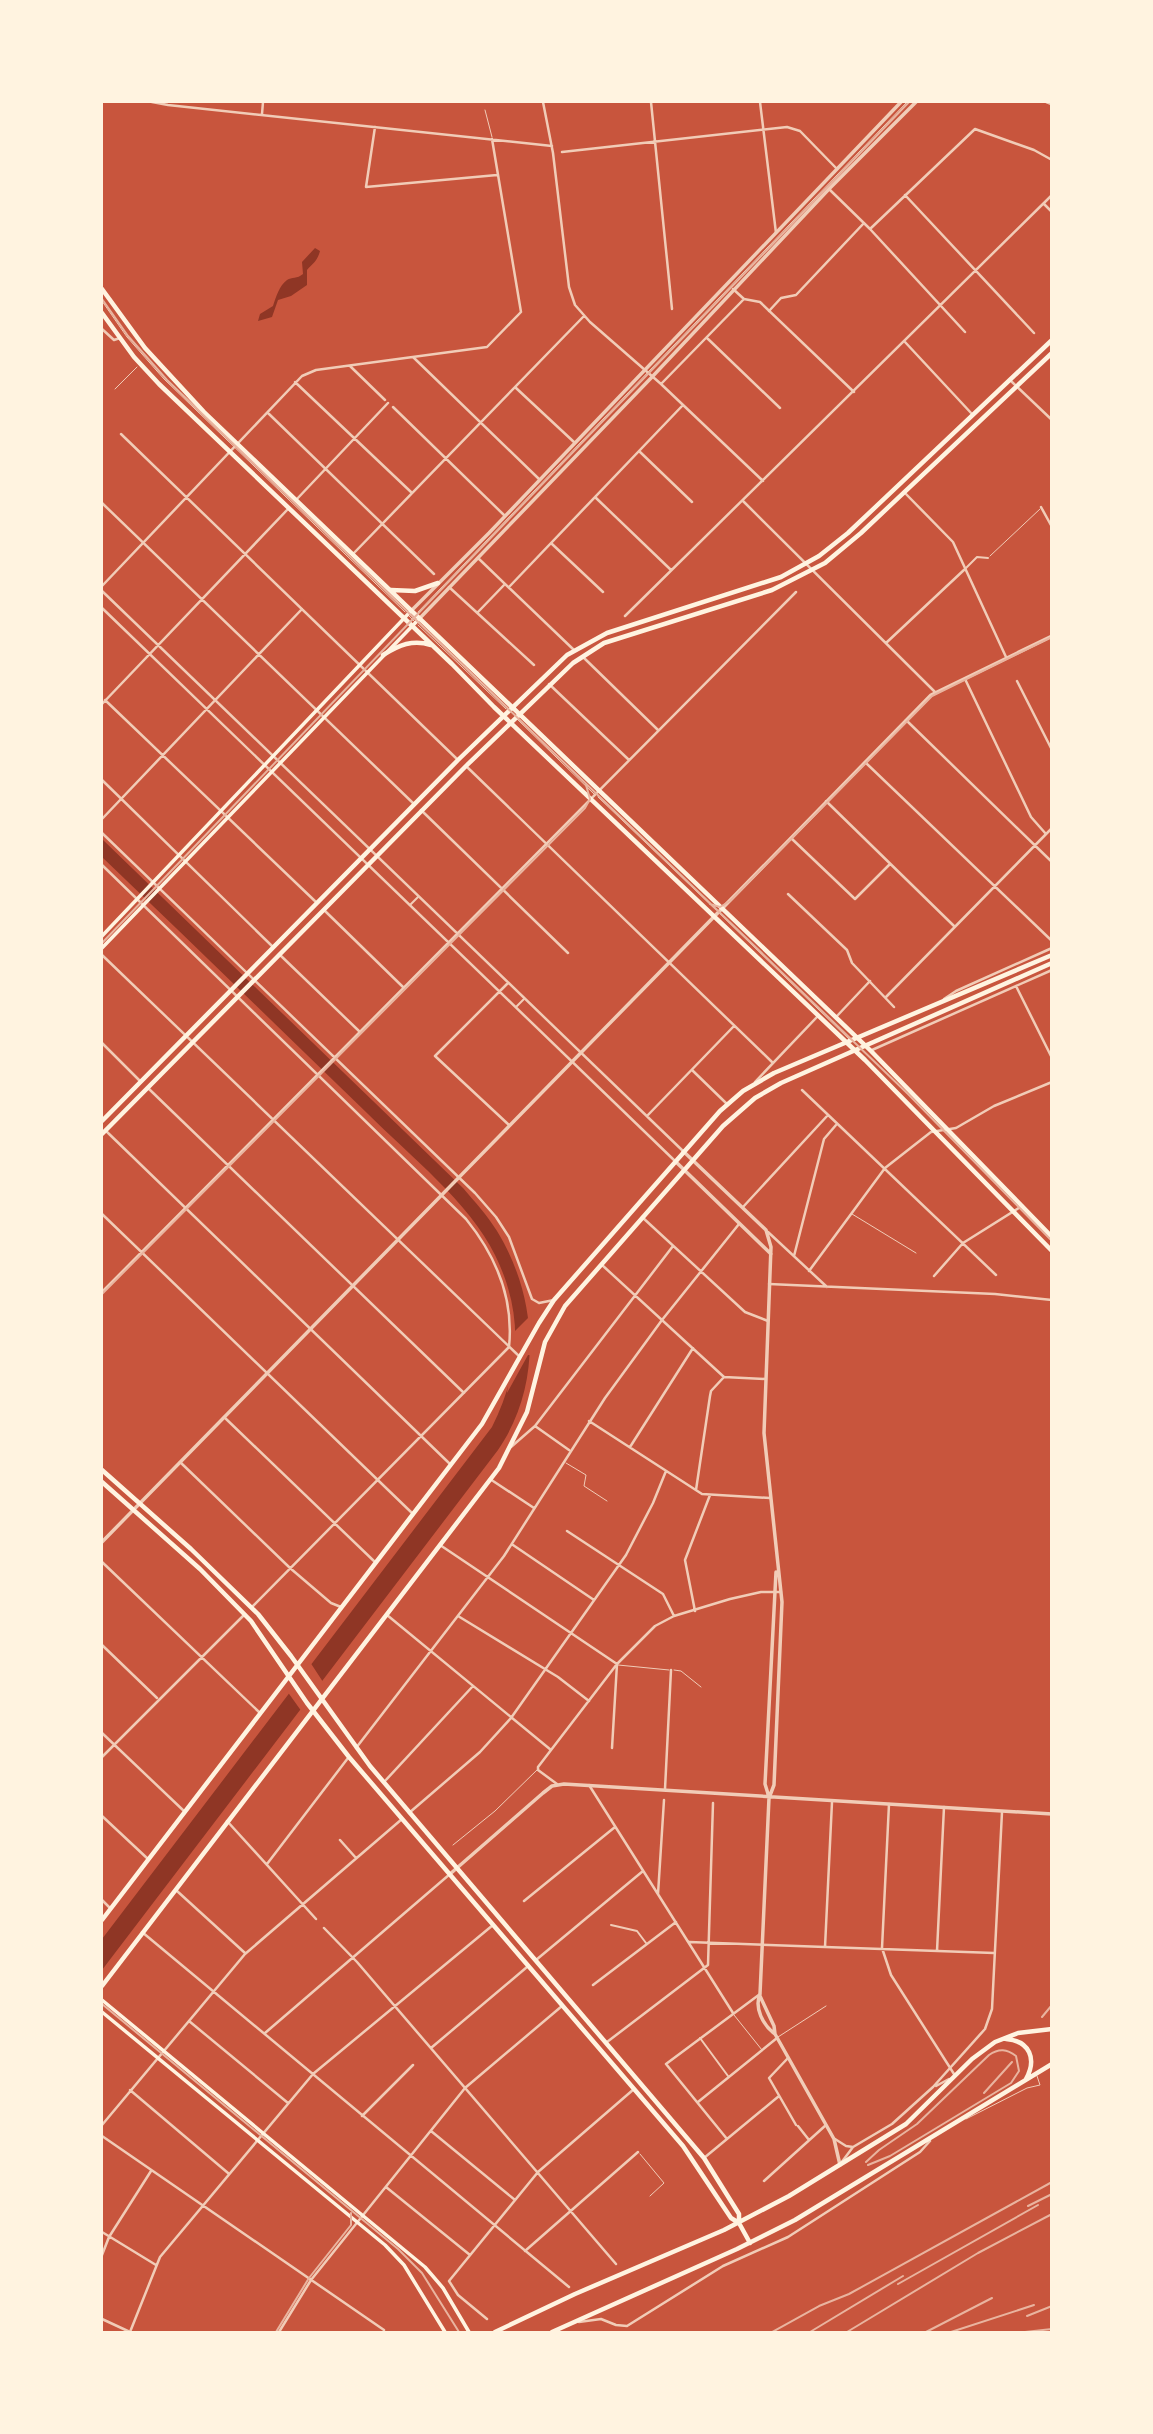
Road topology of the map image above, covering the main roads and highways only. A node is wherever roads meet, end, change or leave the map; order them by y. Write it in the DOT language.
graph roads {
  1 [pos="102,289"];
  2 [pos="102,313"];
  3 [pos="1052,340"];
  4 [pos="1052,353"];
  5 [pos="234,448"];
  6 [pos="438,583"];
  7 [pos="389,590"];
  8 [pos="412,618"];
  9 [pos="434,646"];
  10 [pos="383,655"];
  11 [pos="508,711"];
  12 [pos="515,717"];
  13 [pos="595,795"];
  14 [pos="718,912"];
  15 [pos="102,936"];
  16 [pos="102,948"];
  17 [pos="1052,955"];
  18 [pos="1052,963"];
  19 [pos="851,1040"];
  20 [pos="859,1048"];
  21 [pos="102,1121"];
  22 [pos="103,1132"];
  23 [pos="1052,1237"];
  24 [pos="1052,1251"];
  25 [pos="102,1470"];
  26 [pos="102,1482"];
  27 [pos="299,1667"];
  28 [pos="290,1678"];
  29 [pos="320,1697"];
  30 [pos="311,1708"];
  31 [pos="102,1920"];
  32 [pos="102,1986"];
  33 [pos="102,2000"];
  34 [pos="102,2012"];
  35 [pos="1049,2029"];
  36 [pos="1002,2038"];
  37 [pos="1051,2065"];
  38 [pos="1026,2080"];
  39 [pos="739,2223"];
  40 [pos="750,2243"];
  41 [pos="445,2333"];
  42 [pos="469,2333"];
  43 [pos="495,2333"];
  44 [pos="552,2333"];
  1 -- 5 [label="main road"];
  2 -- 5 [label="main road"];
  3 -- 11 [label="main road"];
  4 -- 12 [label="main road"];
  5 -- 7 [label="main road"];
  5 -- 8 [label="main road"];
  6 -- 7 [label="main road"];
  7 -- 8 [label="main road"];
  8 -- 9 [label="main road"];
  8 -- 10 [label="main road"];
  8 -- 11 [label="main road"];
  8 -- 15 [label="main road"];
  9 -- 10 [label="main road"];
  9 -- 11 [label="main road"];
  10 -- 16 [label="main road"];
  11 -- 12 [label="main road"];
  11 -- 12 [label="main road"];
  11 -- 21 [label="main road"];
  12 -- 13 [label="main road"];
  12 -- 13 [label="main road"];
  12 -- 22 [label="main road"];
  13 -- 14 [label="main road"];
  13 -- 14 [label="main road"];
  14 -- 19 [label="main road"];
  14 -- 19 [label="main road"];
  17 -- 19 [label="main road"];
  18 -- 20 [label="main road"];
  19 -- 20 [label="main road"];
  19 -- 20 [label="main road"];
  19 -- 27 [label="main road"];
  20 -- 23 [label="main road"];
  20 -- 24 [label="main road"];
  20 -- 29 [label="main road"];
  25 -- 27 [label="main road"];
  26 -- 28 [label="main road"];
  27 -- 28 [label="main road"];
  27 -- 29 [label="main road"];
  28 -- 30 [label="main road"];
  28 -- 31 [label="main road"];
  29 -- 30 [label="main road"];
  29 -- 39 [label="main road"];
  30 -- 32 [label="main road"];
  30 -- 39 [label="main road"];
  33 -- 42 [label="main road"];
  34 -- 41 [label="main road"];
  35 -- 36 [label="main road"];
  36 -- 38 [label="main road"];
  36 -- 39 [label="main road"];
  37 -- 38 [label="main road"];
  38 -- 40 [label="main road"];
  39 -- 40 [label="main road"];
  39 -- 43 [label="main road"];
  40 -- 44 [label="main road"];
}
